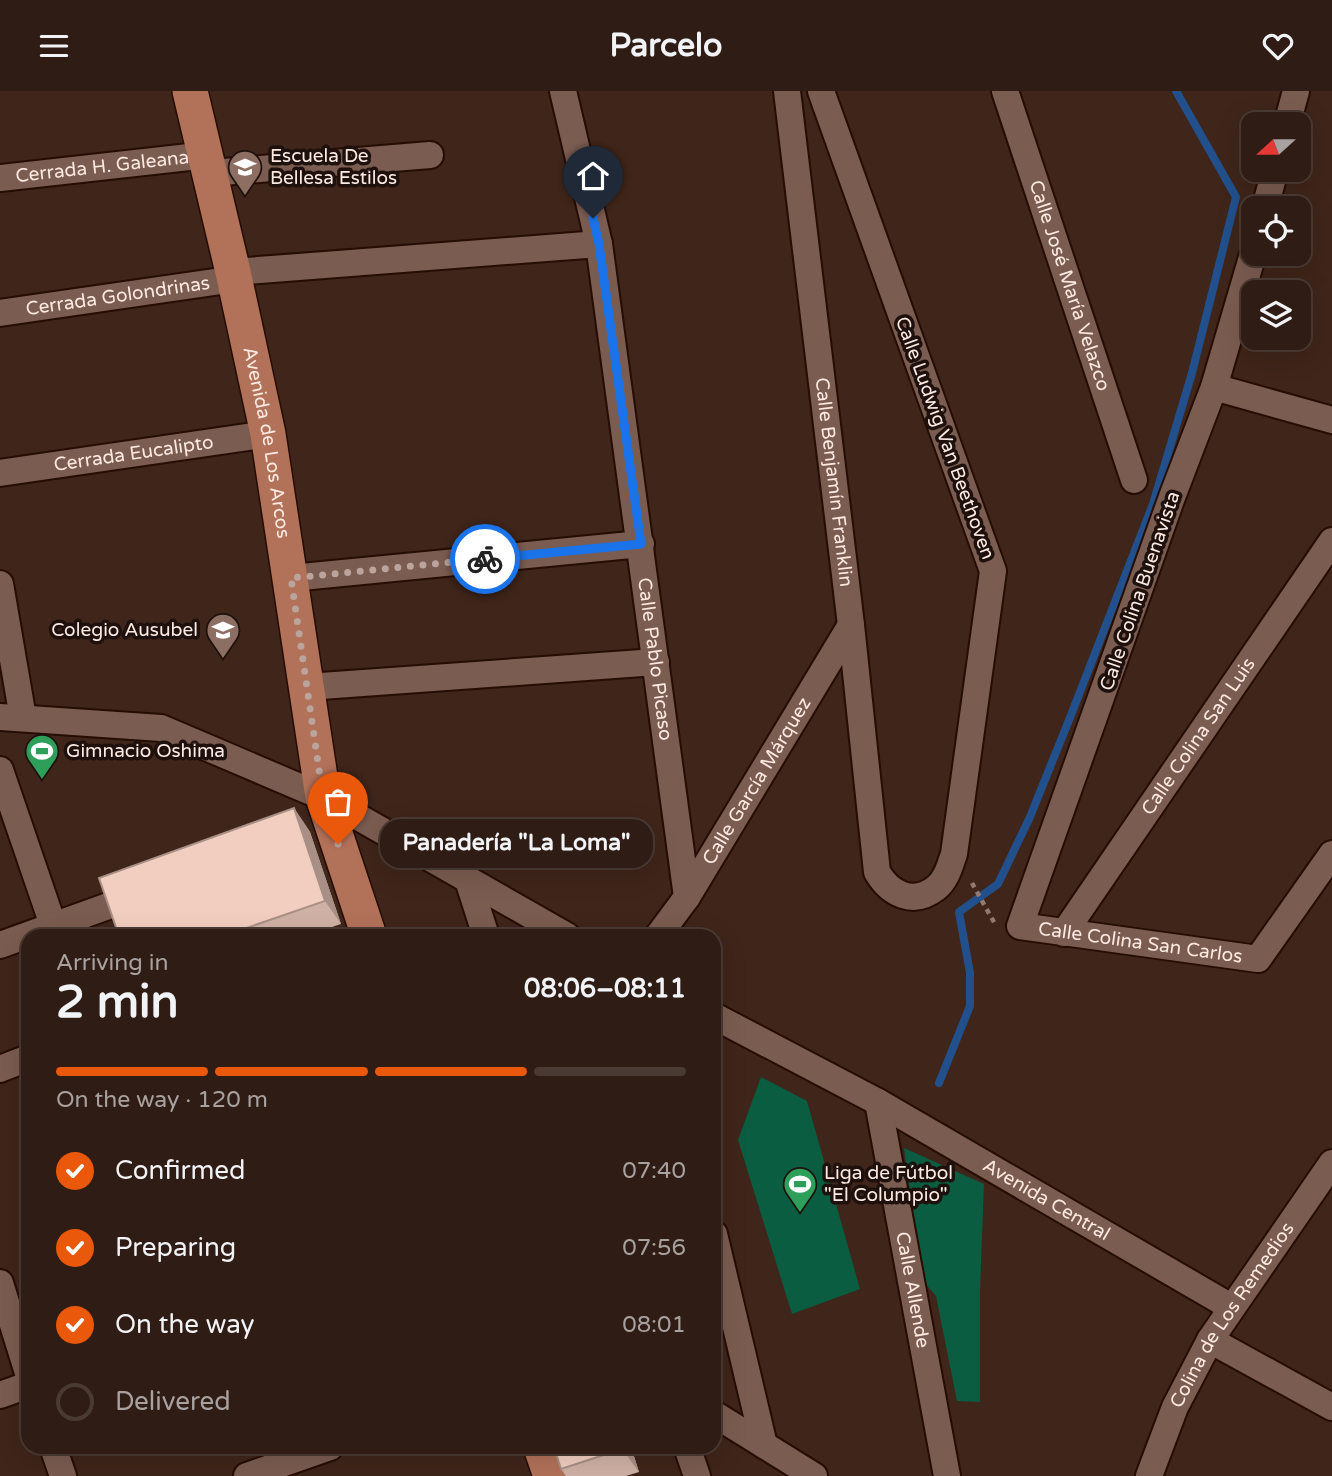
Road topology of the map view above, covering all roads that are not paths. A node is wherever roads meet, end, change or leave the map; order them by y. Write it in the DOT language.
graph roads {
  1 [pos="190,91"];
  2 [pos="562,91"];
  3 [pos="787,91"];
  4 [pos="821,91"];
  5 [pos="1005,91"];
  6 [pos="1296,91"];
  7 [pos="1290,112"];
  8 [pos="430,155"];
  9 [pos="209,164"];
  10 [pos="0,178"];
  11 [pos="599,244"];
  12 [pos="1249,266"];
  13 [pos="234,276"];
  14 [pos="0,313"];
  15 [pos="1214,387"];
  16 [pos="1332,420"];
  17 [pos="268,434"];
  18 [pos="0,473"];
  19 [pos="1134,480"];
  20 [pos="1332,541"];
  21 [pos="641,544"];
  22 [pos="291,578"];
  23 [pos="0,584"];
  24 [pos="851,625"];
  25 [pos="656,662"];
  26 [pos="307,687"];
  27 [pos="11,717"];
  28 [pos="0,770"];
  29 [pos="323,797"];
  30 [pos="1332,854"];
  31 [pos="877,872"];
  32 [pos="468,880"];
  33 [pos="687,897"];
  34 [pos="111,905"];
  35 [pos="53,925"];
  36 [pos="1020,926"];
  37 [pos="42,929"];
  38 [pos="367,929"];
  39 [pos="484,929"];
  40 [pos="555,929"];
  41 [pos="663,929"];
  42 [pos="1064,933"];
  43 [pos="21,937"];
  44 [pos="0,945"];
  45 [pos="721,1020"];
  46 [pos="21,1061"];
  47 [pos="0,1069"];
  48 [pos="878,1102"];
  49 [pos="1332,1163"];
  50 [pos="721,1264"];
  51 [pos="0,1283"];
  52 [pos="1231,1307"];
  53 [pos="1210,1340"];
  54 [pos="21,1350"];
  55 [pos="21,1388"];
  56 [pos="0,1395"];
  57 [pos="1332,1407"];
  58 [pos="721,1417"];
  59 [pos="764,1445"];
  60 [pos="55,1454"];
  61 [pos="310,1454"];
  62 [pos="543,1454"];
  63 [pos="689,1454"];
  64 [pos="807,1474"];
  65 [pos="63,1476"];
  66 [pos="247,1476"];
  67 [pos="551,1476"];
  68 [pos="697,1476"];
  69 [pos="947,1476"];
  70 [pos="1149,1476"];
  1 -- 9 [label="main road, Avenida de Los Arcos"];
  2 -- 11 [label="street, Calle Pablo Picaso"];
  3 -- 24 [label="street, Calle Benjamín Franklin"];
  4 -- 31 [label="street, Calle Ludwig Van Beethoven"];
  5 -- 19 [label="street, Calle José María Velazco"];
  6 -- 7 [label="street"];
  8 -- 9 [label="street, Cerrada H. Galeana"];
  9 -- 10 [label="street, Cerrada H. Galeana"];
  9 -- 13 [label="main road, Avenida de Los Arcos"];
  11 -- 13 [label="street, Cerrada Golondrinas"];
  11 -- 21 [label="street, Calle Pablo Picaso"];
  12 -- 15 [label="street, Calle Colina Buenavista"];
  13 -- 14 [label="street, Cerrada Golondrinas"];
  13 -- 17 [label="main road, Avenida de Los Arcos"];
  15 -- 16 [label="street"];
  15 -- 36 [label="street, Calle Colina Buenavista"];
  17 -- 18 [label="street, Cerrada Eucalipto"];
  17 -- 22 [label="main road, Avenida de Los Arcos"];
  20 -- 42 [label="street, Calle Colina San Luis"];
  21 -- 22 [label="street"];
  21 -- 25 [label="street, Calle Pablo Picaso"];
  22 -- 26 [label="main road, Avenida de Los Arcos"];
  23 -- 27 [label="street"];
  24 -- 31 [label="street, Calle Benjamín Franklin"];
  24 -- 33 [label="street, Calle García Márquez"];
  25 -- 26 [label="street"];
  25 -- 33 [label="street, Calle Pablo Picaso"];
  26 -- 29 [label="main road, Avenida de Los Arcos"];
  27 -- 29 [label="street"];
  28 -- 35 [label="street"];
  29 -- 32 [label="street"];
  29 -- 38 [label="main road, Avenida de Los Arcos"];
  30 -- 42 [label="street, Calle Colina San Carlos"];
  32 -- 39 [label="street"];
  32 -- 40 [label="street"];
  33 -- 41 [label="street, Calle García Márquez"];
  34 -- 35 [label="street"];
  35 -- 37 [label="street"];
  36 -- 42 [label="street, Calle Colina San Carlos"];
  43 -- 44 [label="street"];
  45 -- 48 [label="street, Avenida Central"];
  46 -- 47 [label="street"];
  48 -- 52 [label="street, Avenida Central"];
  48 -- 69 [label="street, Calle Allende"];
  49 -- 52 [label="street, Colina de Los Remedios"];
  50 -- 59 [label="street"];
  51 -- 54 [label="street"];
  52 -- 53 [label="street, Colina de Los Remedios"];
  53 -- 57 [label="street"];
  53 -- 70 [label="street, Colina de Los Remedios"];
  55 -- 56 [label="street"];
  58 -- 59 [label="street"];
  59 -- 64 [label="street"];
  60 -- 65 [label="street"];
  61 -- 66 [label="street"];
  62 -- 67 [label="main road"];
  63 -- 68 [label="street"];
}
